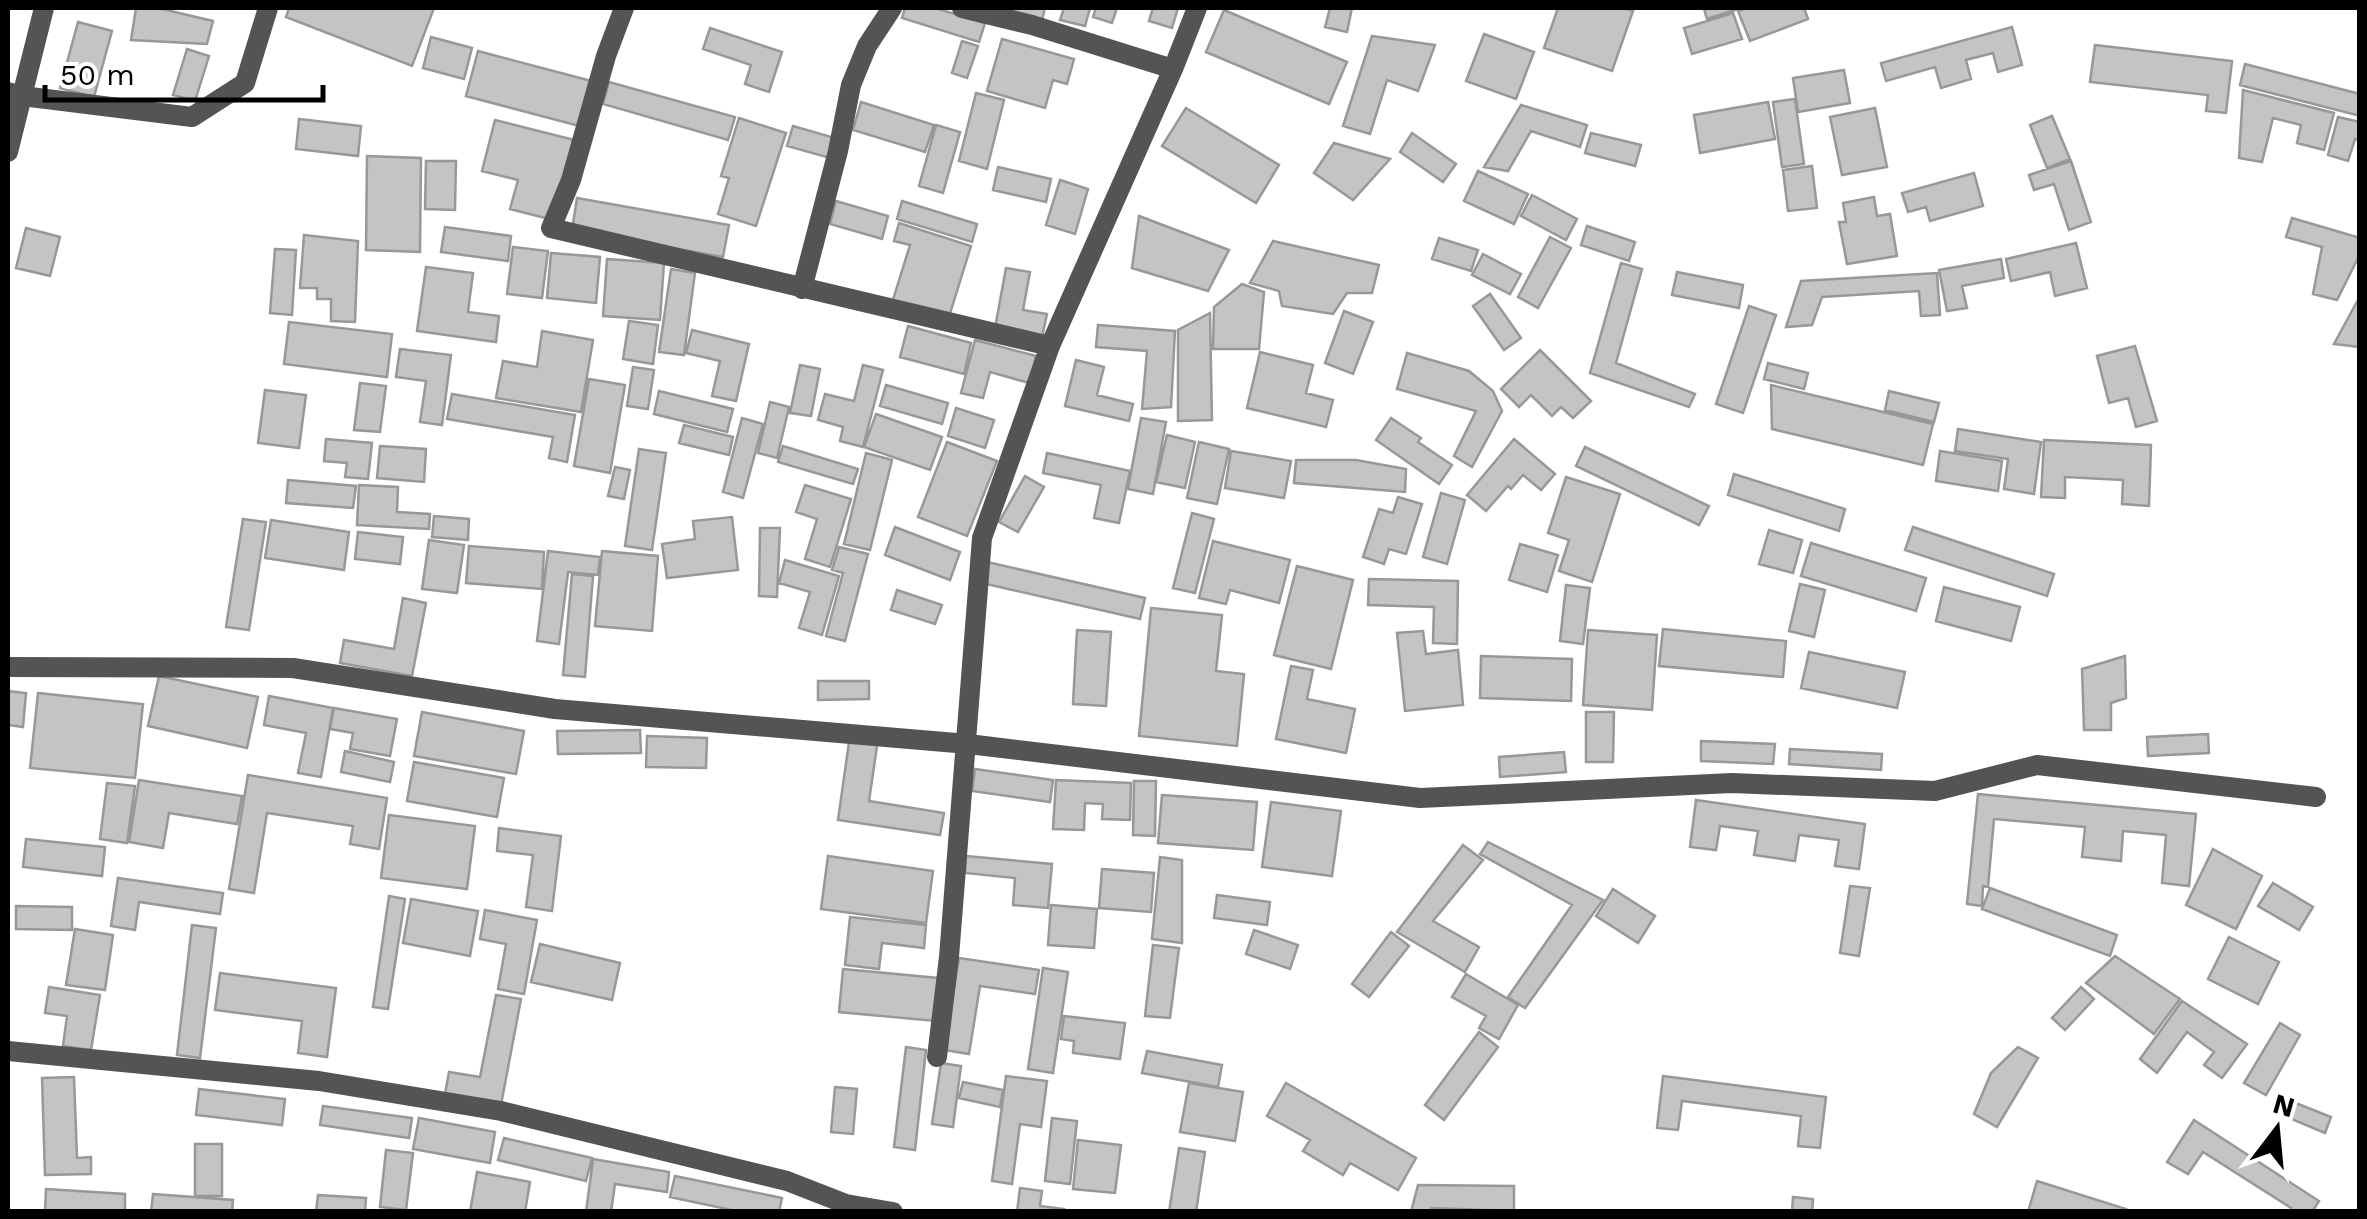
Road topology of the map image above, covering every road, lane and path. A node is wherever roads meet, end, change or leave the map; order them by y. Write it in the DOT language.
graph roads {
  1 [pos="44,8"];
  2 [pos="268,8"];
  3 [pos="624,8"];
  4 [pos="892,8"];
  5 [pos="962,8"];
  6 [pos="1197,8"];
  7 [pos="1173,69"];
  8 [pos="14,94"];
  9 [pos="8,152"];
  10 [pos="802,289"];
  11 [pos="1050,346"];
  12 [pos="8,667"];
  13 [pos="968,744"];
  14 [pos="2316,796"];
  15 [pos="8,1050"];
  16 [pos="937,1058"];
  17 [pos="893,1212"];
  1 -- 8 [label="street"];
  2 -- 8 [label="street"];
  3 -- 10 [label="street"];
  4 -- 10 [label="street"];
  5 -- 7 [label="street"];
  6 -- 7 [label="street"];
  7 -- 11 [label="street"];
  8 -- 9 [label="street"];
  10 -- 11 [label="street"];
  11 -- 13 [label="street"];
  12 -- 13 [label="street"];
  13 -- 14 [label="street"];
  13 -- 16 [label="street"];
  15 -- 17 [label="street"];
}
